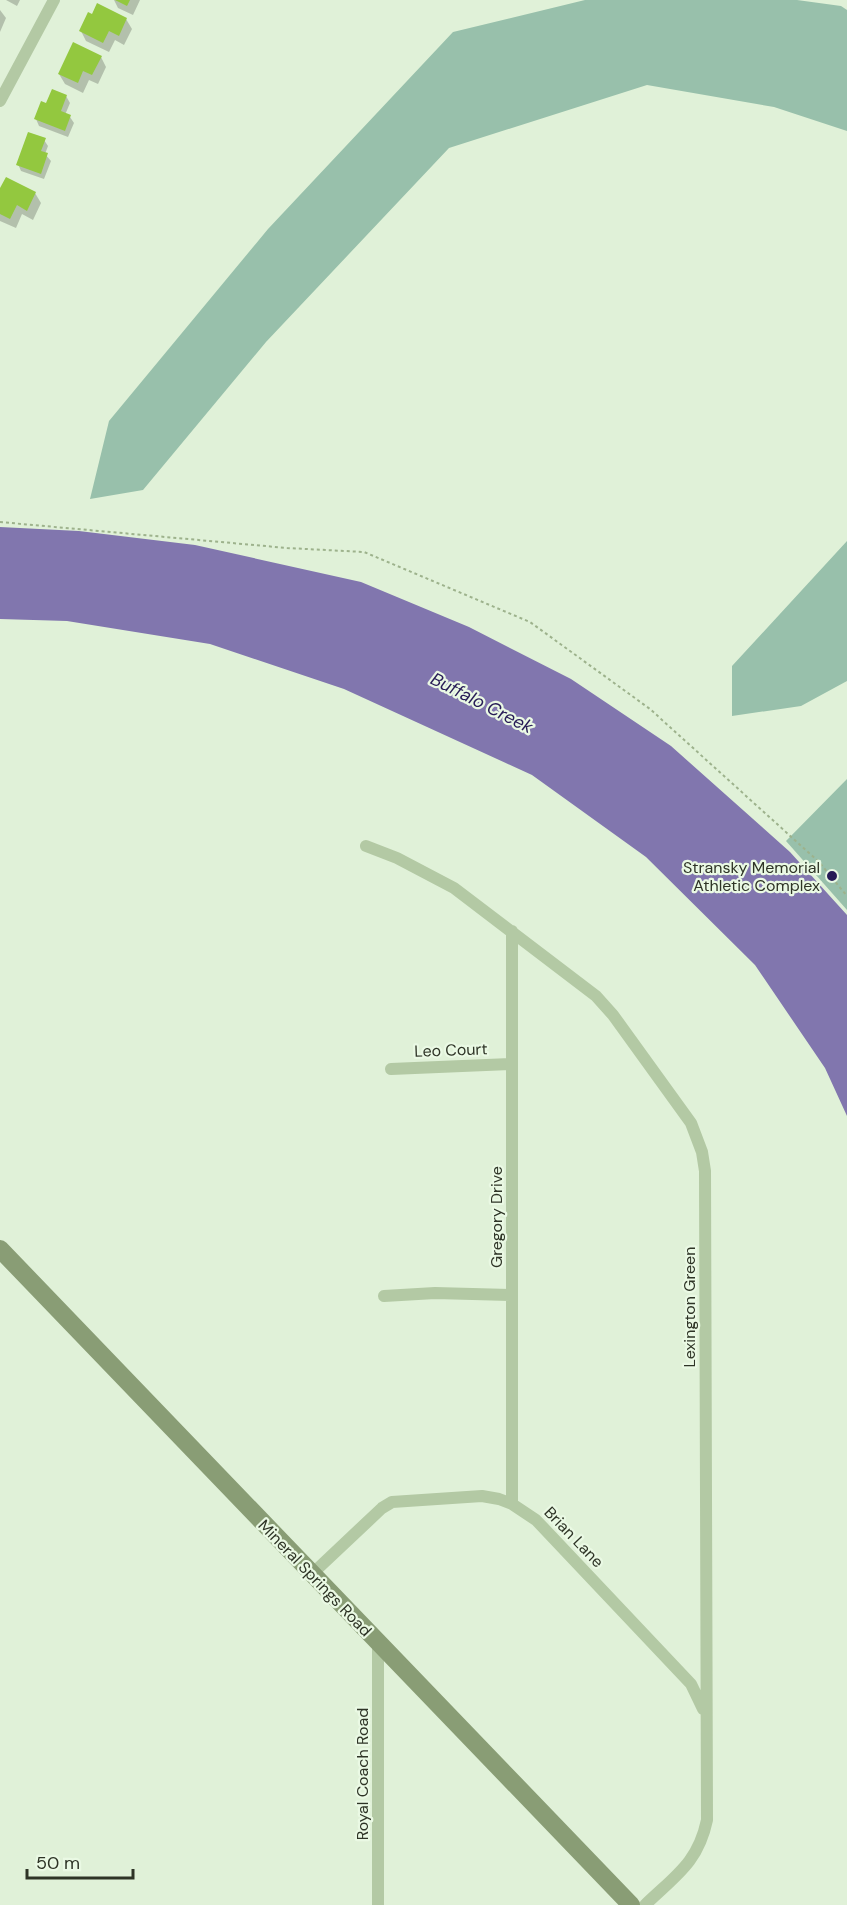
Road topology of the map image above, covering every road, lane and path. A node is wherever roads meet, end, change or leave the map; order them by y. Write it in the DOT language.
graph roads {
  1 [pos="54,0"];
  2 [pos="0,102"];
  3 [pos="0,522"];
  4 [pos="366,846"];
  5 [pos="847,896"];
  6 [pos="512,931"];
  7 [pos="512,1064"];
  8 [pos="392,1069"];
  9 [pos="0,1249"];
  10 [pos="512,1295"];
  11 [pos="384,1296"];
  12 [pos="512,1504"];
  13 [pos="312,1574"];
  14 [pos="378,1643"];
  15 [pos="706,1719"];
  16 [pos="378,1905"];
  17 [pos="631,1905"];
  18 [pos="645,1905"];
  1 -- 2 [label="street"];
  3 -- 5 [label="path"];
  4 -- 6 [label="street, Lexington Green"];
  6 -- 7 [label="street, Gregory Drive"];
  6 -- 15 [label="street, Lexington Green"];
  7 -- 8 [label="street, Leo Court"];
  7 -- 10 [label="street, Gregory Drive"];
  9 -- 13 [label="street, Mineral Springs Road"];
  10 -- 11 [label="street"];
  10 -- 12 [label="street, Gregory Drive"];
  12 -- 13 [label="street, Brian Lane"];
  12 -- 15 [label="street, Brian Lane"];
  13 -- 14 [label="street, Mineral Springs Road"];
  14 -- 16 [label="street, Royal Coach Road"];
  14 -- 17 [label="street, Mineral Springs Road"];
  15 -- 18 [label="street, Lexington Green"];
}
